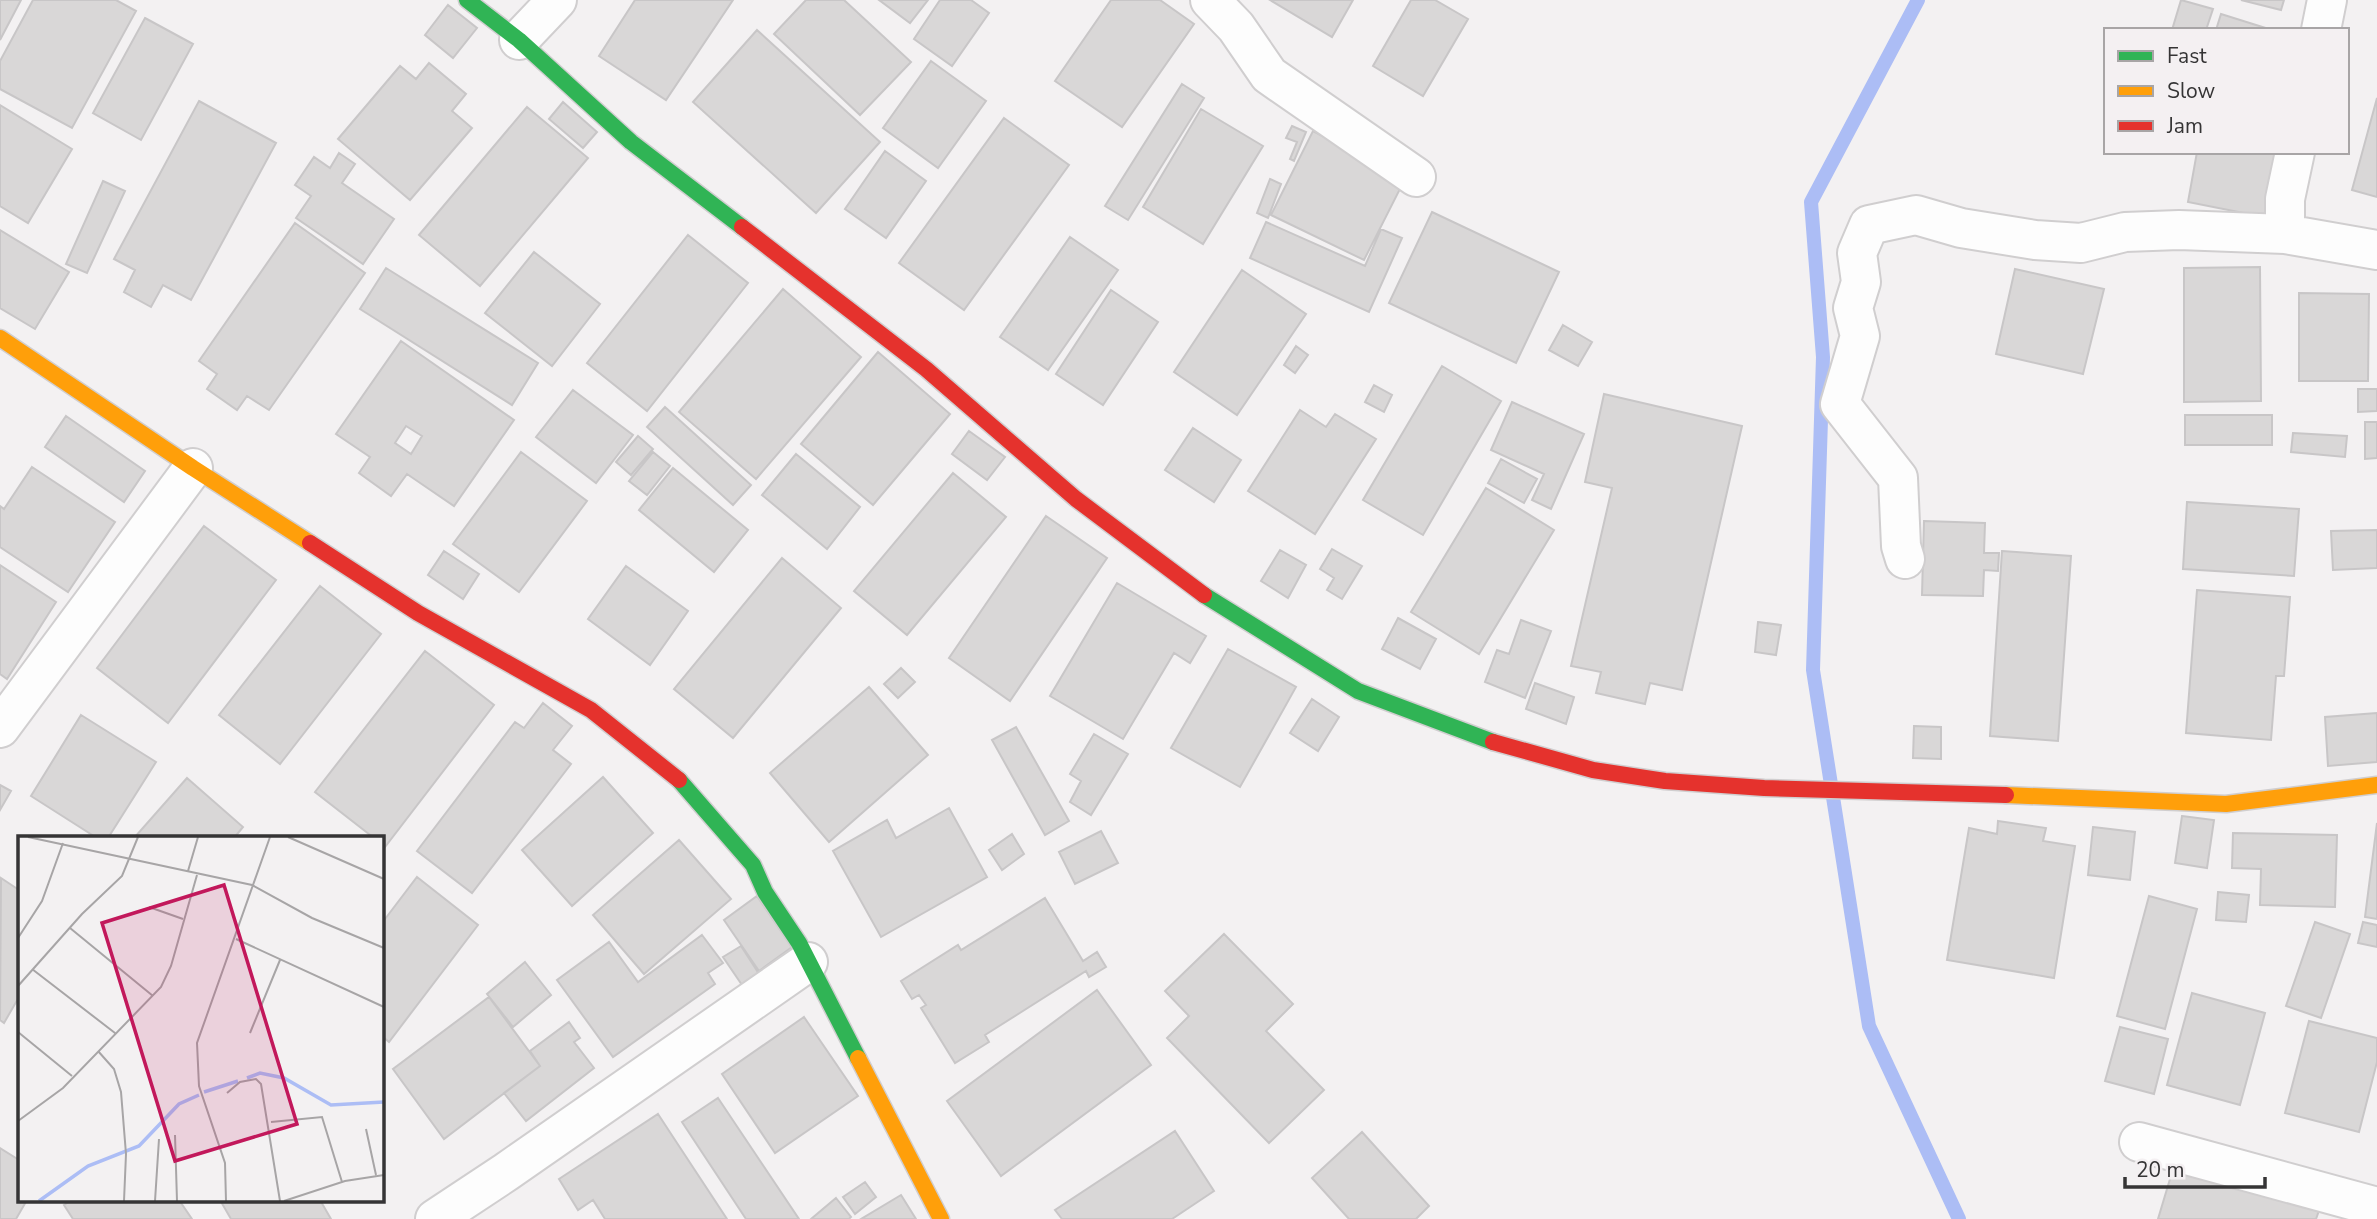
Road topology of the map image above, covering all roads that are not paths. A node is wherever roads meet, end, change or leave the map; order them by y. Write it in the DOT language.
graph roads {
  1 [pos="467,0"];
  2 [pos="557,0"];
  3 [pos="1210,0"];
  4 [pos="2327,0"];
  5 [pos="2321,28"];
  6 [pos="519,40"];
  7 [pos="2295,154"];
  8 [pos="1416,177"];
  9 [pos="2285,234"];
  10 [pos="2377,250"];
  11 [pos="0,338"];
  12 [pos="193,468"];
  13 [pos="1905,559"];
  14 [pos="0,728"];
  15 [pos="2377,785"];
  16 [pos="808,962"];
  17 [pos="2139,1142"];
  18 [pos="2377,1207"];
  19 [pos="435,1219"];
  20 [pos="941,1219"];
  1 -- 6 [label="street"];
  2 -- 6 [label="street"];
  3 -- 8 [label="street"];
  4 -- 5 [label="street"];
  6 -- 15 [label="street"];
  7 -- 9 [label="street"];
  9 -- 10 [label="street"];
  9 -- 13 [label="street"];
  11 -- 12 [label="street"];
  12 -- 14 [label="street"];
  12 -- 16 [label="street"];
  16 -- 19 [label="street"];
  16 -- 20 [label="street"];
  17 -- 18 [label="street"];
}
